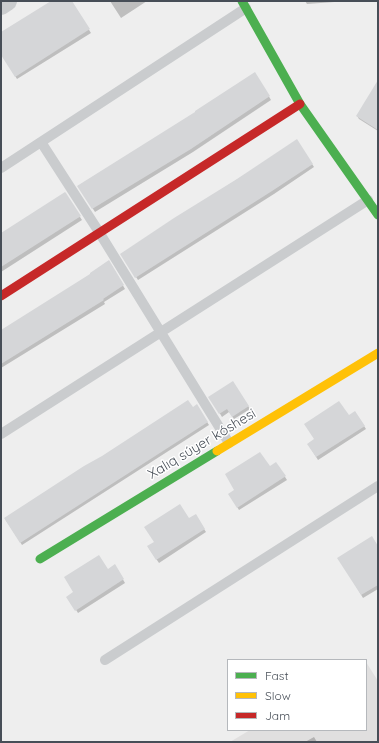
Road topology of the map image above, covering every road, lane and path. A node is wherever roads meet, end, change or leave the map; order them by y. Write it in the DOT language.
graph roads {
  1 [pos="8,1"];
  2 [pos="1,5"];
  3 [pos="244,5"];
  4 [pos="300,104"];
  5 [pos="41,142"];
  6 [pos="1,168"];
  7 [pos="368,200"];
  8 [pos="378,215"];
  9 [pos="99,232"];
  10 [pos="1,296"];
  11 [pos="161,332"];
  12 [pos="378,352"];
  13 [pos="1,434"];
  14 [pos="229,443"];
  15 [pos="378,486"];
  16 [pos="40,559"];
  17 [pos="105,660"];
  1 -- 2 [label="street"];
  3 -- 4 [label="street"];
  3 -- 5 [label="lane"];
  4 -- 7 [label="street"];
  4 -- 9 [label="street"];
  5 -- 6 [label="lane"];
  5 -- 9 [label="lane"];
  7 -- 8 [label="street"];
  7 -- 11 [label="lane"];
  9 -- 10 [label="street"];
  9 -- 11 [label="lane"];
  11 -- 13 [label="lane"];
  11 -- 14 [label="lane"];
  12 -- 14 [label="street, Xalıq súyer kóshesi"];
  14 -- 16 [label="street, Xalıq súyer kóshesi"];
  15 -- 17 [label="lane"];
}
